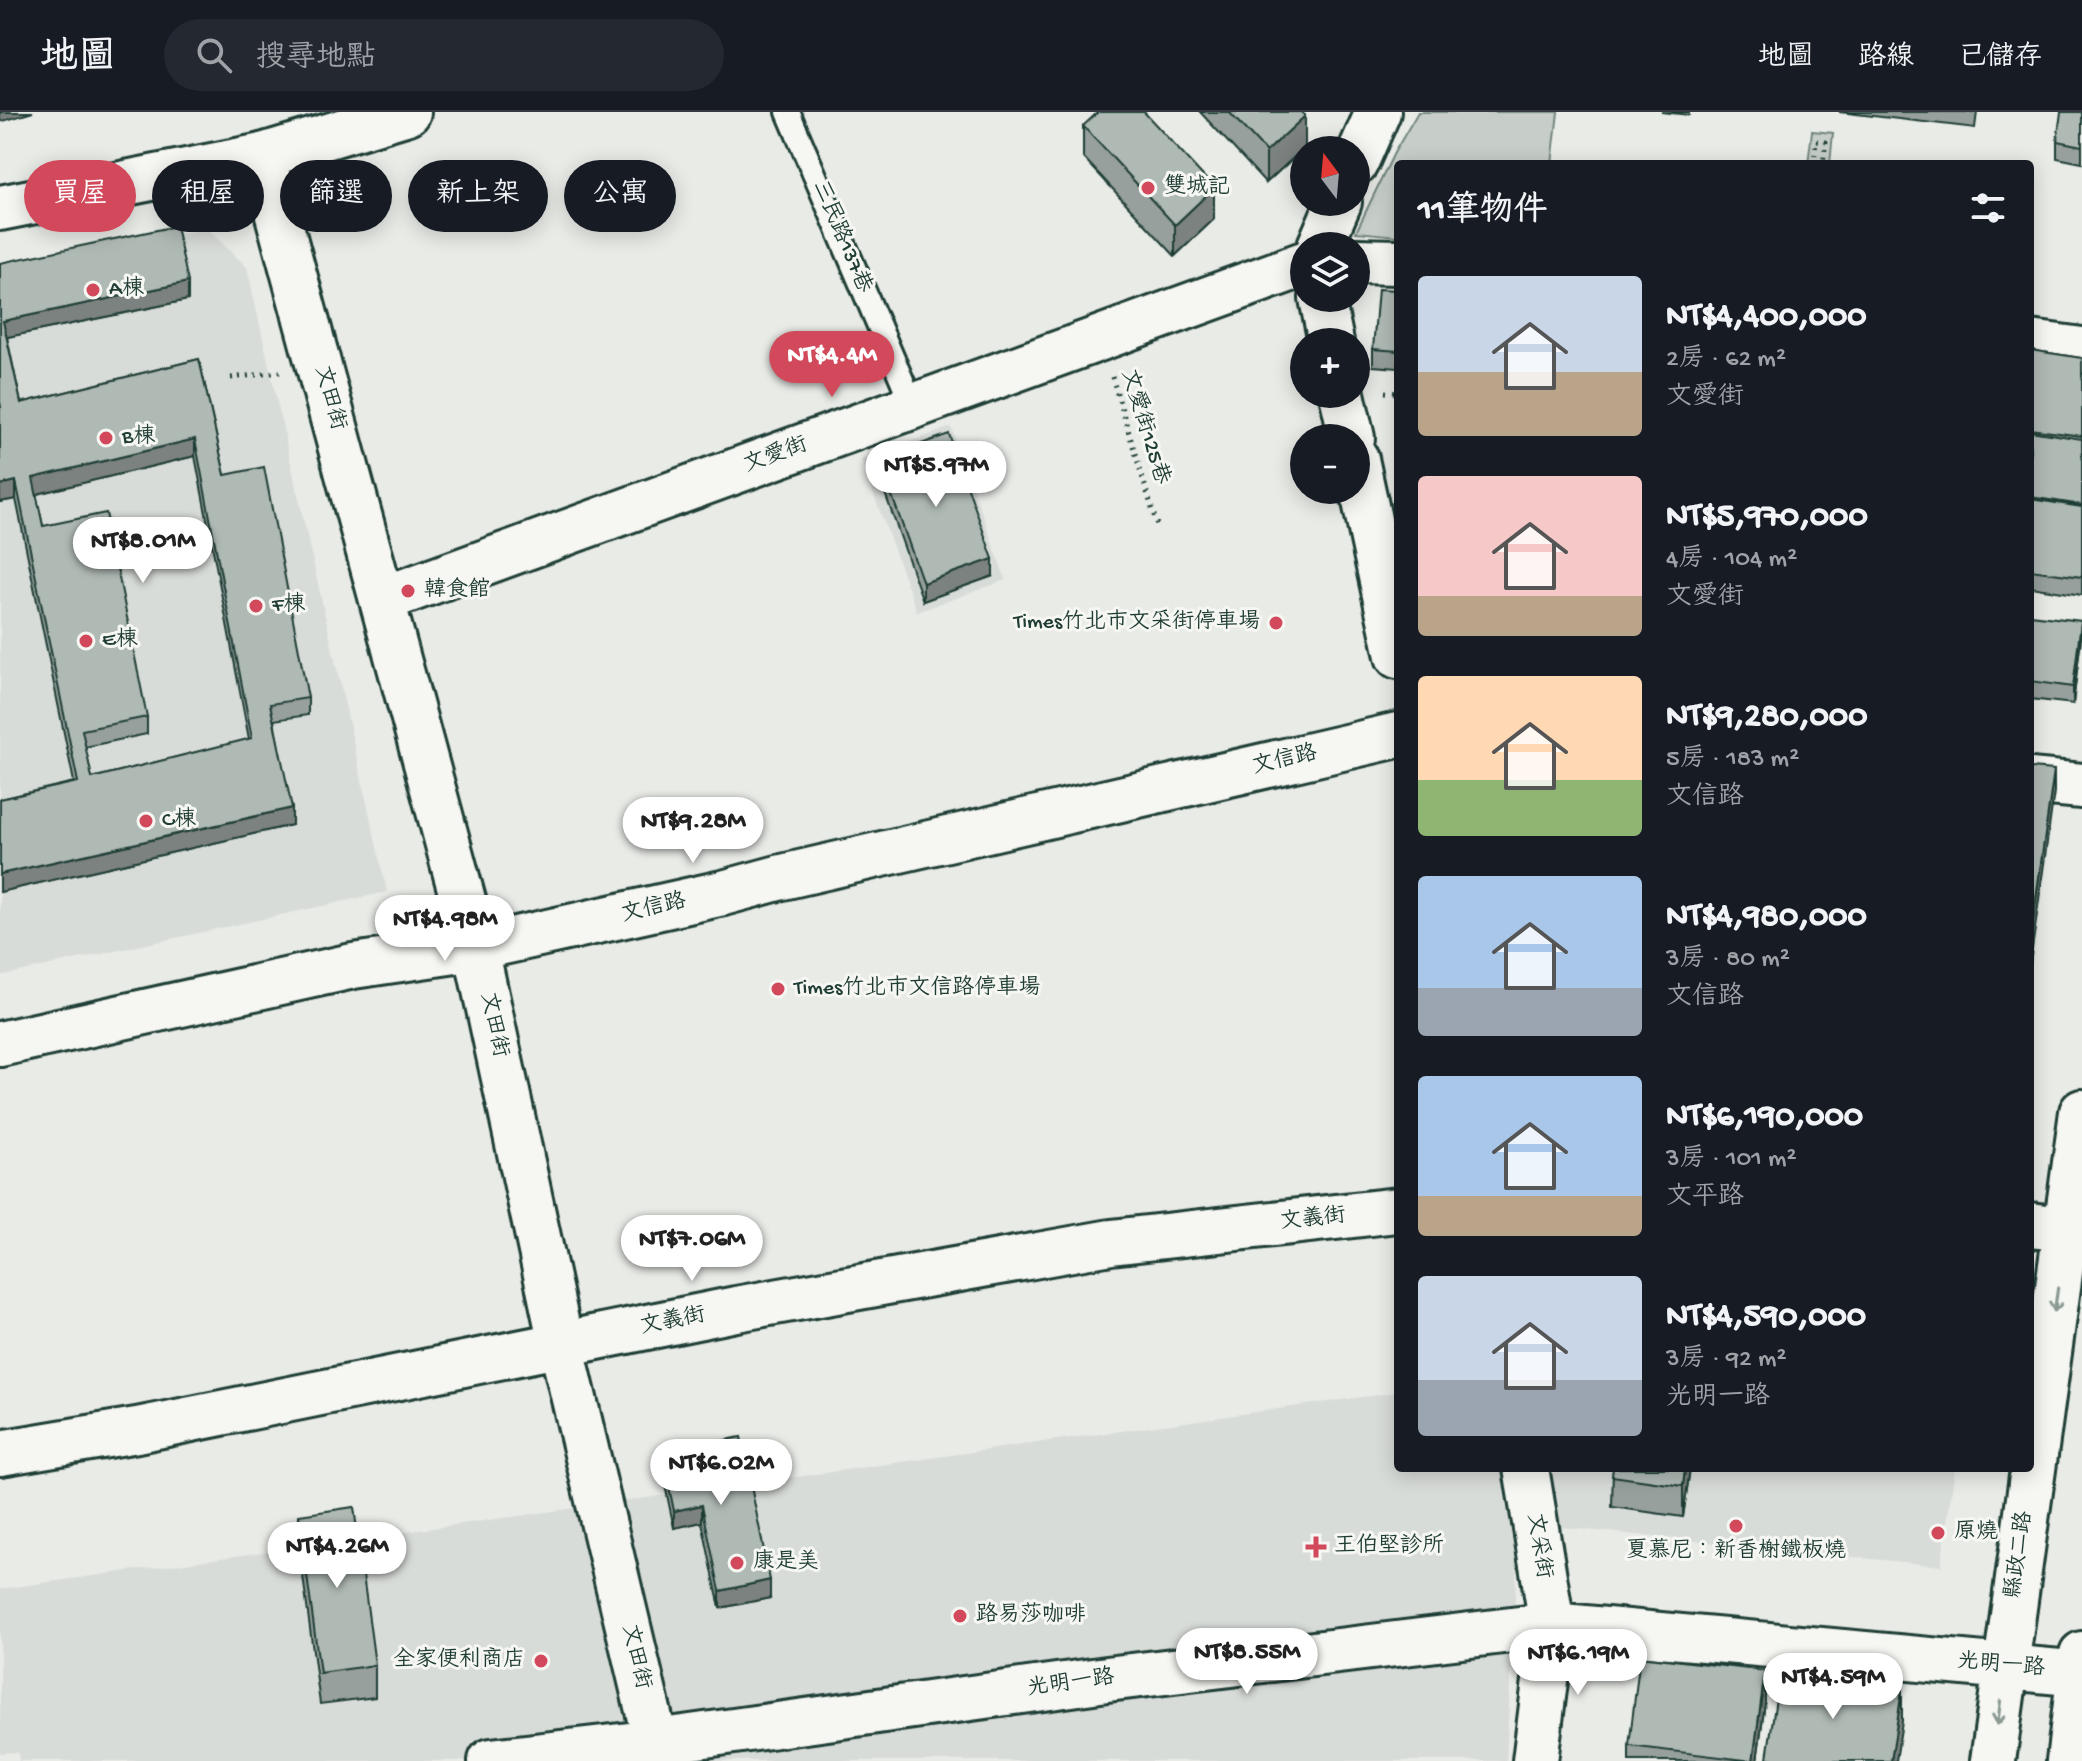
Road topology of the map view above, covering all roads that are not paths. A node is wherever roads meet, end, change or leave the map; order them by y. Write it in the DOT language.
graph roads {
  1 [pos="408,112"];
  2 [pos="788,112"];
  3 [pos="1378,112"];
  4 [pos="1367,136"];
  5 [pos="262,156"];
  6 [pos="0,208"];
  7 [pos="1370,261"];
  8 [pos="1394,262"];
  9 [pos="1290,269"];
  10 [pos="2034,344"];
  11 [pos="2082,350"];
  12 [pos="913,406"];
  13 [pos="1366,504"];
  14 [pos="384,599"];
  15 [pos="1394,637"];
  16 [pos="1394,736"];
  17 [pos="2034,781"];
  18 [pos="2082,786"];
  19 [pos="476,948"];
  20 [pos="0,1044"];
  21 [pos="2082,1112"];
  22 [pos="1394,1210"];
  23 [pos="2059,1228"];
  24 [pos="561,1344"];
  25 [pos="2034,1427"];
  26 [pos="0,1453"];
  27 [pos="1527,1472"];
  28 [pos="2028,1472"];
  29 [pos="1552,1625"];
  30 [pos="2004,1665"];
  31 [pos="2081,1667"];
  32 [pos="658,1751"];
  33 [pos="491,1761"];
  34 [pos="1535,1761"];
  35 [pos="1993,1761"];
  36 [pos="2069,1761"];
  1 -- 5 [label="street"];
  2 -- 12 [label="lane, 三民路137巷"];
  3 -- 4 [label="street"];
  5 -- 6 [label="street"];
  5 -- 14 [label="street, 文田街"];
  7 -- 8 [label="street"];
  9 -- 12 [label="street, 文愛街"];
  10 -- 11 [label="street"];
  12 -- 14 [label="street, 文愛街"];
  13 -- 15 [label="street"];
  14 -- 19 [label="street, 文田街"];
  16 -- 19 [label="street, 文信路"];
  17 -- 18 [label="street"];
  19 -- 20 [label="street, 文信路"];
  19 -- 24 [label="street, 文田街"];
  21 -- 23 [label="street, 縣政二路"];
  22 -- 24 [label="street, 文義街"];
  23 -- 25 [label="street, 縣政二路, one-way"];
  24 -- 26 [label="street, 文義街"];
  24 -- 32 [label="street, 文田街"];
  27 -- 29 [label="street, 文采街"];
  28 -- 30 [label="street, 縣政二路, one-way"];
  29 -- 30 [label="street, 光明一路"];
  29 -- 32 [label="street, 光明一路"];
  29 -- 34 [label="street, 文采街"];
  30 -- 31 [label="street, 光明一路"];
  30 -- 35 [label="street, 縣政二路, one-way"];
  31 -- 36 [label="street"];
  32 -- 33 [label="street, 光明一路"];
}
